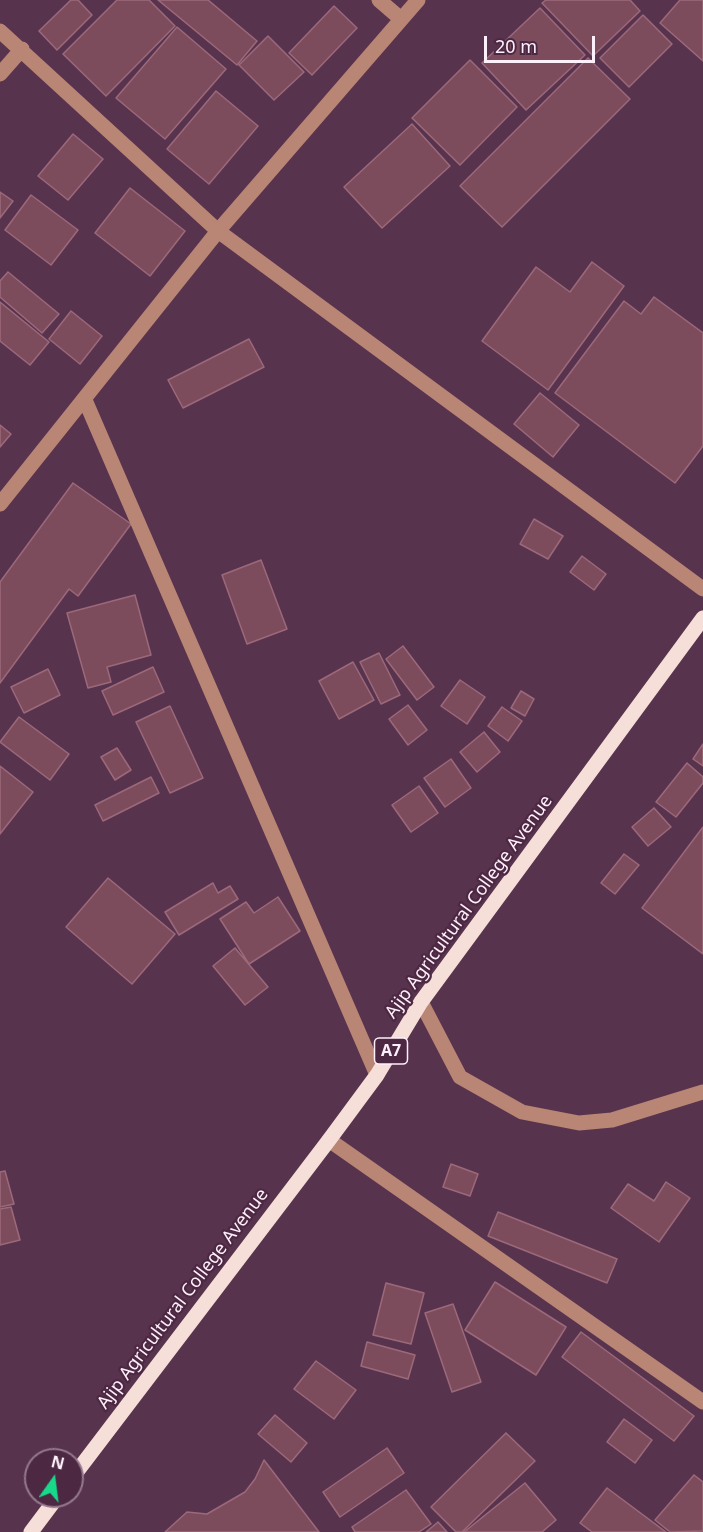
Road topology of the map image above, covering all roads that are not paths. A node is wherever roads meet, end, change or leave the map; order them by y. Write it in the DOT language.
graph roads {
  1 [pos="379,0"];
  2 [pos="418,0"];
  3 [pos="401,19"];
  4 [pos="0,31"];
  5 [pos="22,49"];
  6 [pos="0,74"];
  7 [pos="218,231"];
  8 [pos="85,400"];
  9 [pos="0,504"];
  10 [pos="703,590"];
  11 [pos="703,618"];
  12 [pos="420,1002"];
  13 [pos="376,1075"];
  14 [pos="703,1092"];
  15 [pos="329,1140"];
  16 [pos="703,1402"];
  17 [pos="84,1462"];
  18 [pos="49,1508"];
  19 [pos="31,1532"];
  1 -- 3 [label="street"];
  2 -- 3 [label="street"];
  3 -- 7 [label="street"];
  4 -- 5 [label="street"];
  5 -- 6 [label="street"];
  5 -- 7 [label="street"];
  7 -- 8 [label="street"];
  7 -- 10 [label="street"];
  8 -- 9 [label="street"];
  8 -- 13 [label="street"];
  11 -- 12 [label="main road, Ajip Agricultural College Avenue / A7"];
  12 -- 13 [label="main road, Ajip Agricultural College Avenue / A7"];
  12 -- 14 [label="street"];
  13 -- 15 [label="main road, Ajip Agricultural College Avenue / A7"];
  15 -- 16 [label="street"];
  15 -- 17 [label="main road, Ajip Agricultural College Avenue / A7"];
  18 -- 19 [label="main road"];
}
